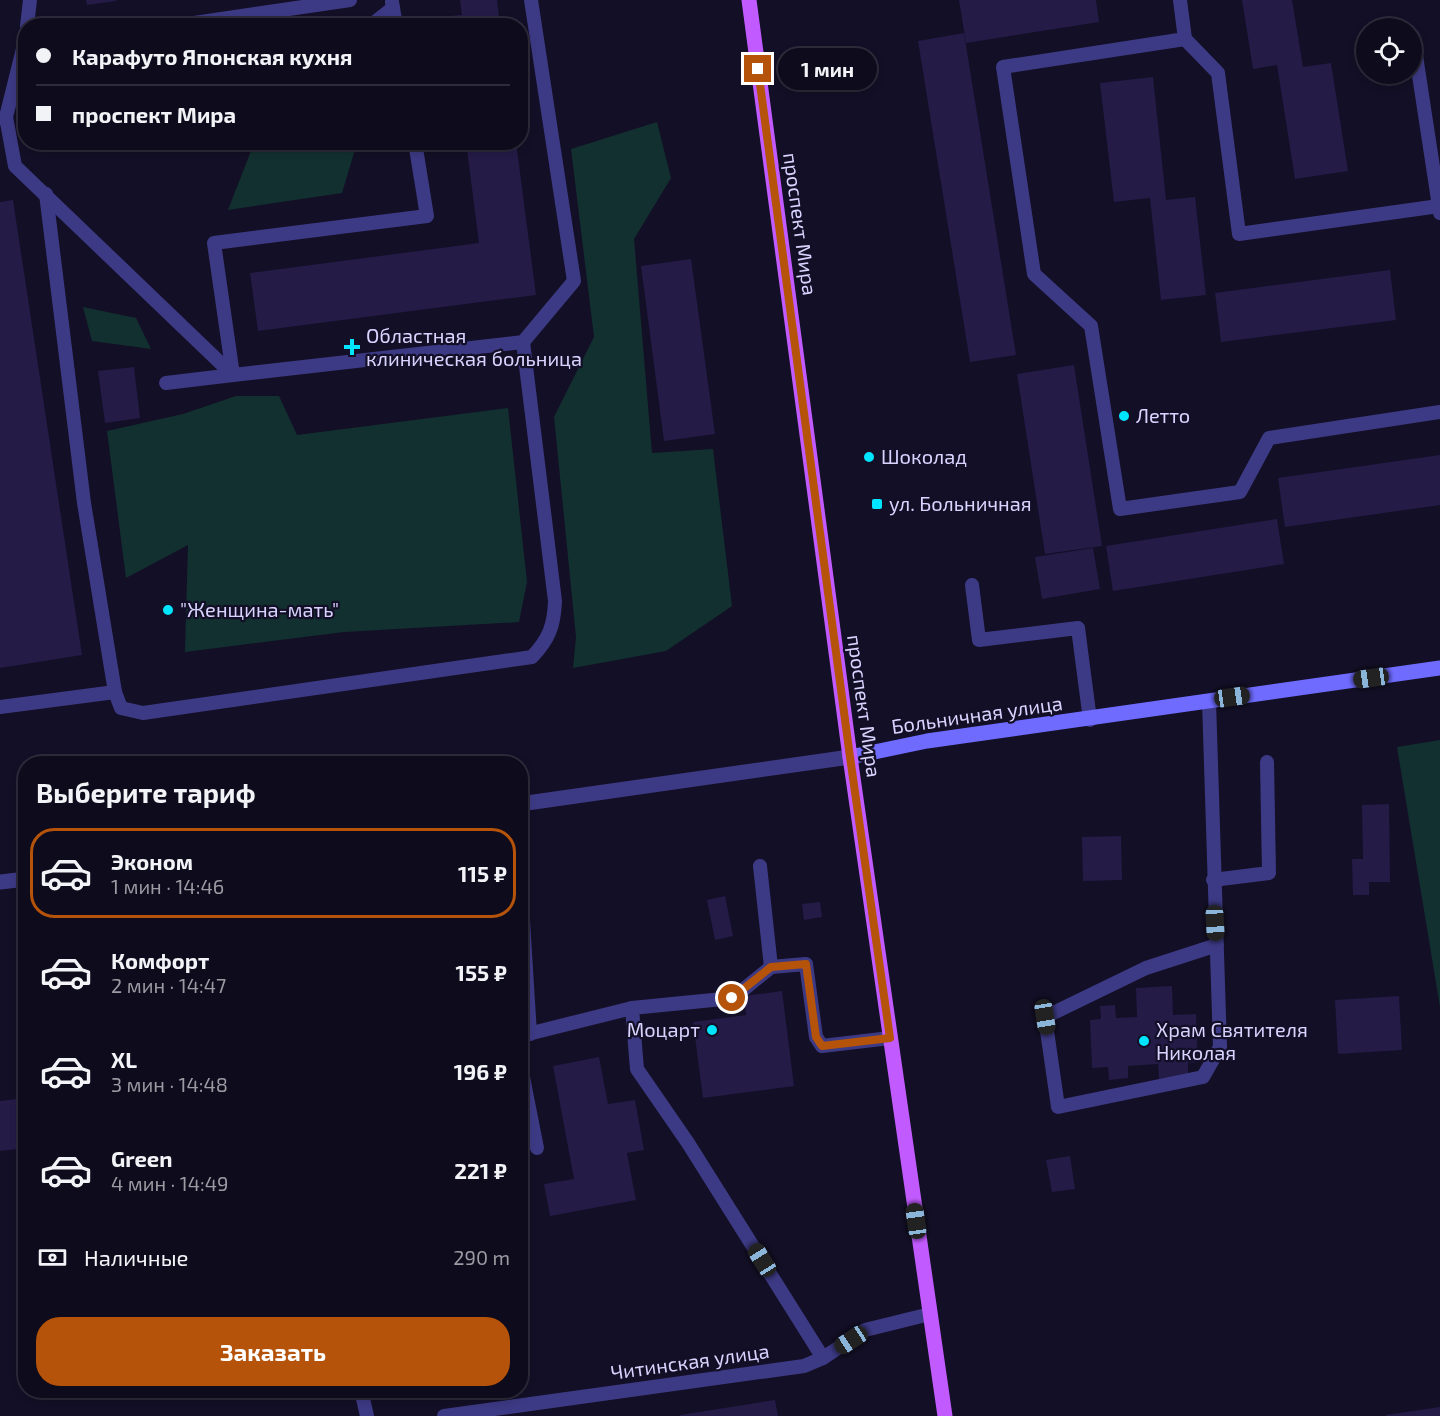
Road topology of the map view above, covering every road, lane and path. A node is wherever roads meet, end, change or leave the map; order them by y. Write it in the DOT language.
graph roads {
  1 [pos="30,0"];
  2 [pos="350,0"];
  3 [pos="531,0"];
  4 [pos="749,0"];
  5 [pos="1180,0"];
  6 [pos="393,4"];
  7 [pos="28,18"];
  8 [pos="245,18"];
  9 [pos="378,18"];
  10 [pos="1185,39"];
  11 [pos="18,67"];
  12 [pos="1420,84"];
  13 [pos="3,117"];
  14 [pos="416,150"];
  15 [pos="15,165"];
  16 [pos="0,167"];
  17 [pos="46,194"];
  18 [pos="1439,210"];
  19 [pos="523,342"];
  20 [pos="233,375"];
  21 [pos="166,384"];
  22 [pos="1440,412"];
  23 [pos="972,585"];
  24 [pos="1440,668"];
  25 [pos="115,692"];
  26 [pos="1209,701"];
  27 [pos="0,707"];
  28 [pos="1090,720"];
  29 [pos="850,757"];
  30 [pos="1267,762"];
  31 [pos="528,803"];
  32 [pos="760,866"];
  33 [pos="18,880"];
  34 [pos="1213,880"];
  35 [pos="0,882"];
  36 [pos="1216,945"];
  37 [pos="771,967"];
  38 [pos="632,1008"];
  39 [pos="528,1034"];
  40 [pos="890,1038"];
  41 [pos="528,1102"];
  42 [pos="537,1148"];
  43 [pos="930,1314"];
  44 [pos="823,1358"];
  45 [pos="363,1398"];
  46 [pos="367,1416"];
  47 [pos="444,1416"];
  48 [pos="945,1416"];
  1 -- 7 [label="lane"];
  2 -- 8 [label="lane"];
  3 -- 19 [label="lane"];
  4 -- 29 [label="main road, проспект Мира"];
  5 -- 10 [label="lane"];
  6 -- 9 [label="lane"];
  10 -- 18 [label="lane"];
  10 -- 22 [label="lane"];
  11 -- 13 [label="lane"];
  12 -- 18 [label="lane"];
  13 -- 15 [label="lane"];
  14 -- 20 [label="lane"];
  15 -- 16 [label="lane"];
  15 -- 17 [label="lane"];
  17 -- 20 [label="lane"];
  17 -- 25 [label="lane"];
  19 -- 20 [label="lane"];
  19 -- 25 [label="lane"];
  20 -- 21 [label="lane"];
  23 -- 28 [label="lane"];
  24 -- 26 [label="main road, Больничная улица"];
  25 -- 27 [label="lane"];
  26 -- 28 [label="main road, Больничная улица"];
  26 -- 34 [label="lane"];
  28 -- 29 [label="main road, Больничная улица"];
  29 -- 31 [label="street, Больничная улица"];
  29 -- 40 [label="main road, проспект Мира"];
  30 -- 34 [label="lane"];
  32 -- 37 [label="lane"];
  33 -- 35 [label="street"];
  34 -- 36 [label="lane"];
  36 -- 36 [label="lane"];
  37 -- 38 [label="lane"];
  37 -- 40 [label="lane"];
  38 -- 39 [label="lane"];
  38 -- 44 [label="lane"];
  40 -- 43 [label="main road, проспект Мира"];
  41 -- 42 [label="lane"];
  43 -- 44 [label="lane, Читинская улица"];
  43 -- 48 [label="main road, проспект Мира"];
  44 -- 47 [label="lane, Читинская улица"];
  45 -- 46 [label="lane"];
}
